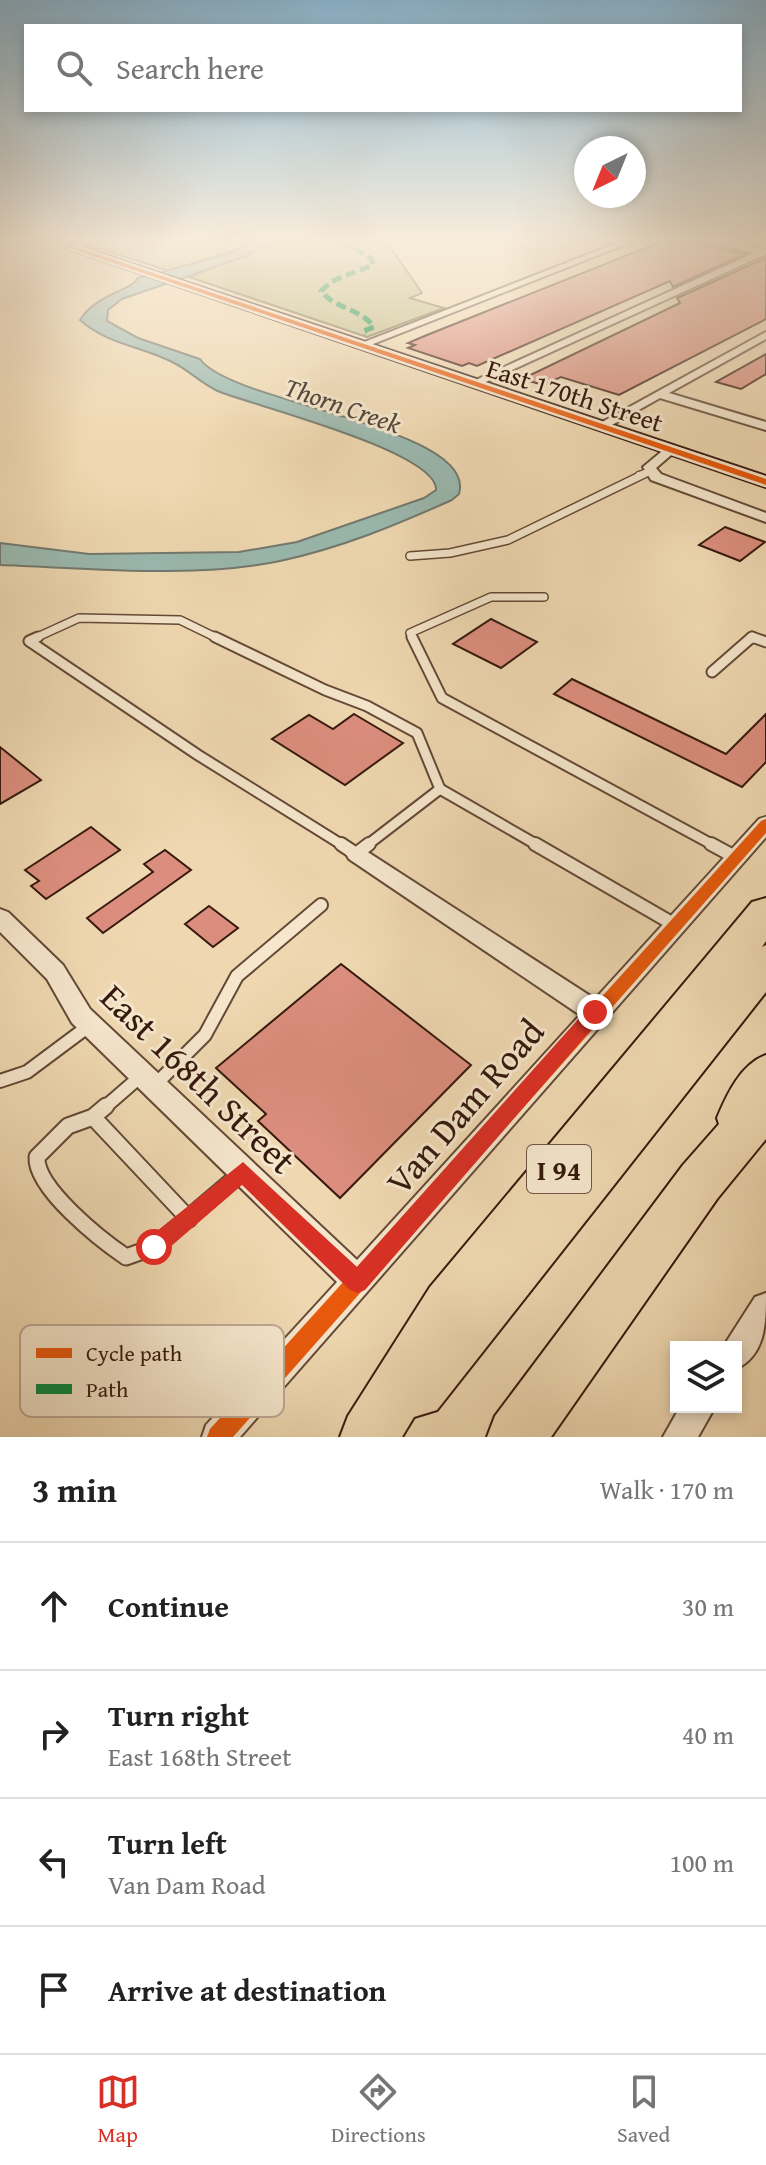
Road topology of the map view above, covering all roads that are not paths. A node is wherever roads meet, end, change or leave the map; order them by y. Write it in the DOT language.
graph roads {
  1 [pos="247,308"];
  2 [pos="457,308"];
  3 [pos="640,308"];
  4 [pos="766,335"];
  5 [pos="359,346"];
  6 [pos="473,384"];
  7 [pos="660,394"];
  8 [pos="766,426"];
  9 [pos="599,427"];
  10 [pos="671,450"];
  11 [pos="650,472"];
  12 [pos="766,482"];
  13 [pos="766,518"];
  14 [pos="410,556"];
  15 [pos="544,597"];
  16 [pos="766,642"];
  17 [pos="712,672"];
  18 [pos="440,789"];
  19 [pos="766,824"];
  20 [pos="356,854"];
  21 [pos="735,857"];
  22 [pos="321,905"];
  23 [pos="766,913"];
  24 [pos="0,918"];
  25 [pos="675,925"];
  26 [pos="766,962"];
  27 [pos="595,1012"];
  28 [pos="90,1025"];
  29 [pos="766,1075"];
  30 [pos="148,1080"];
  31 [pos="0,1081"];
  32 [pos="766,1104"];
  33 [pos="93,1117"];
  34 [pos="243,1172"];
  35 [pos="700,1182"];
  36 [pos="189,1219"];
  37 [pos="358,1282"];
  38 [pos="766,1308"];
  39 [pos="742,1344"];
  40 [pos="284,1364"];
  41 [pos="695,1413"];
  42 [pos="236,1417"];
  43 [pos="218,1437"];
  44 [pos="369,1437"];
  45 [pos="378,1437"];
  46 [pos="516,1437"];
  47 [pos="679,1437"];
  1 -- 5 [label="street, East 170th Street"];
  2 -- 5 [label="street"];
  3 -- 6 [label="street"];
  4 -- 7 [label="street"];
  5 -- 6 [label="street, East 170th Street"];
  6 -- 9 [label="street, East 170th Street"];
  7 -- 8 [label="street"];
  7 -- 9 [label="street"];
  9 -- 10 [label="street, East 170th Street"];
  10 -- 11 [label="street"];
  10 -- 12 [label="street, East 170th Street"];
  11 -- 13 [label="street"];
  11 -- 14 [label="lane"];
  15 -- 21 [label="lane"];
  16 -- 17 [label="lane"];
  18 -- 20 [label="lane"];
  18 -- 20 [label="lane"];
  18 -- 25 [label="lane"];
  19 -- 21 [label="street, Van Dam Road"];
  20 -- 27 [label="street"];
  21 -- 25 [label="street, Van Dam Road"];
  22 -- 30 [label="lane"];
  23 -- 44 [label="highway, I 94"];
  24 -- 28 [label="street, East 168th Street"];
  25 -- 27 [label="street, Van Dam Road"];
  26 -- 45 [label="highway"];
  27 -- 37 [label="street, Van Dam Road"];
  28 -- 30 [label="street, East 168th Street"];
  28 -- 31 [label="lane"];
  29 -- 35 [label="highway"];
  30 -- 33 [label="lane"];
  30 -- 34 [label="street, East 168th Street"];
  32 -- 35 [label="highway"];
  33 -- 36 [label="lane"];
  33 -- 36 [label="lane"];
  34 -- 36 [label="lane"];
  34 -- 37 [label="street, East 168th Street"];
  35 -- 46 [label="highway"];
  37 -- 40 [label="street, Van Dam Road"];
  38 -- 39 [label="street"];
  41 -- 47 [label="street"];
  42 -- 43 [label="street, Van Dam Road"];
}
